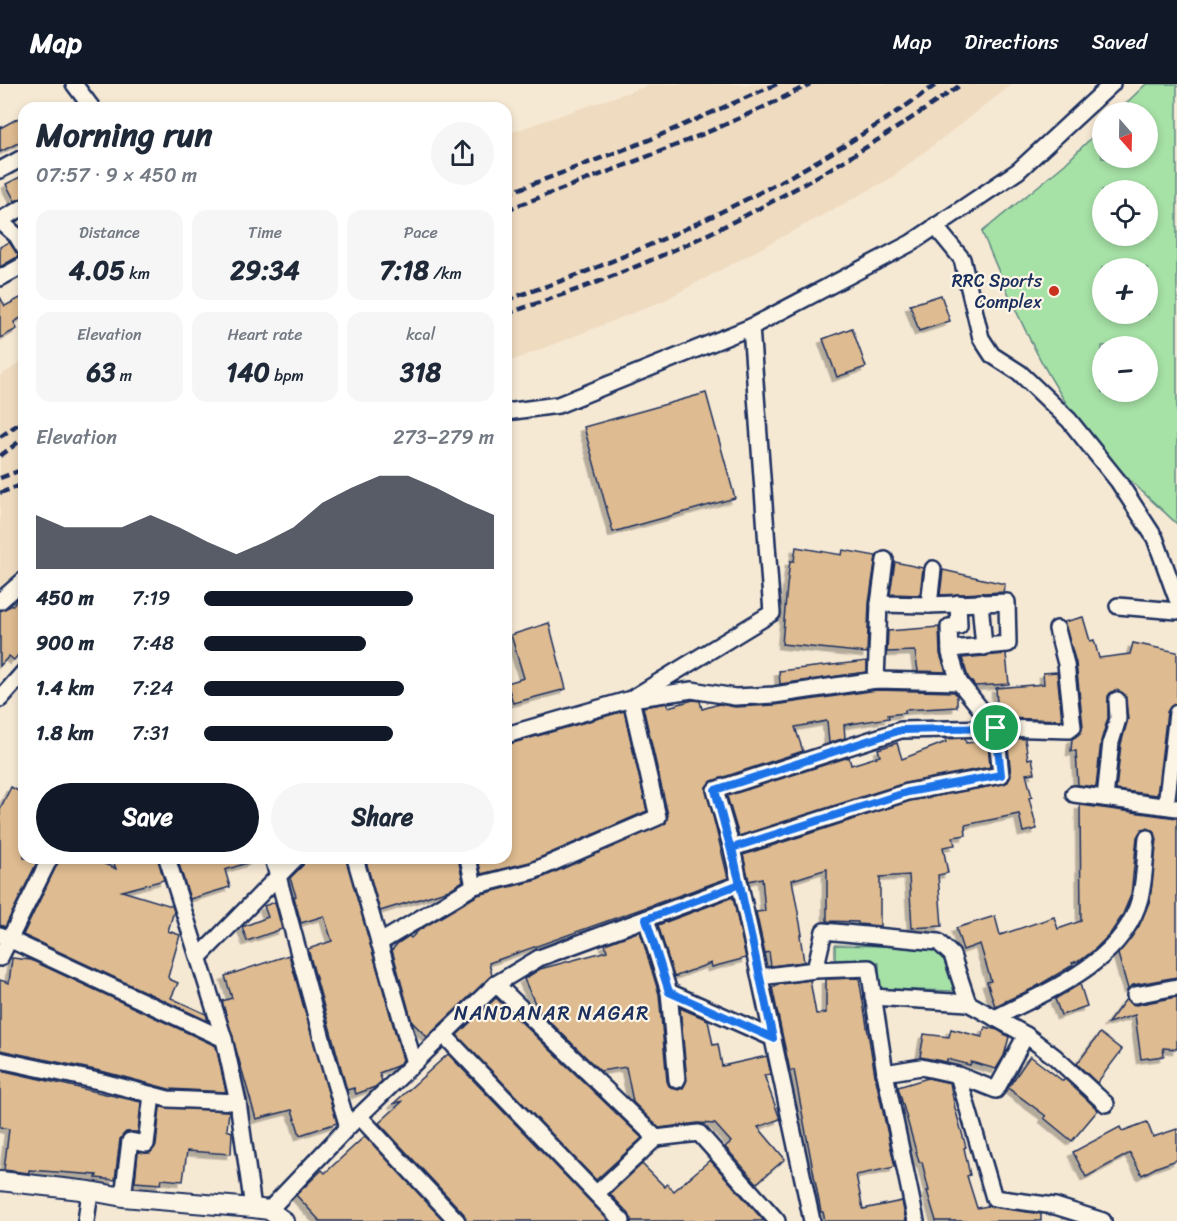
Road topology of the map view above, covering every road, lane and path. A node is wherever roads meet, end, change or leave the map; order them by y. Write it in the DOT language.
graph roads {
  1 [pos="74,84"];
  2 [pos="1112,84"];
  3 [pos="88,102"];
  4 [pos="18,160"];
  5 [pos="0,170"];
  6 [pos="18,210"];
  7 [pos="0,220"];
  8 [pos="935,226"];
  9 [pos="18,238"];
  10 [pos="18,268"];
  11 [pos="0,278"];
  12 [pos="751,327"];
  13 [pos="512,411"];
  14 [pos="885,560"];
  15 [pos="933,569"];
  16 [pos="18,585"];
  17 [pos="1176,593"];
  18 [pos="0,601"];
  19 [pos="980,602"];
  20 [pos="958,603"];
  21 [pos="879,604"];
  22 [pos="929,605"];
  23 [pos="1118,606"];
  24 [pos="1177,611"];
  25 [pos="982,625"];
  26 [pos="959,626"];
  27 [pos="1057,629"];
  28 [pos="984,647"];
  29 [pos="950,649"];
  30 [pos="18,679"];
  31 [pos="876,680"];
  32 [pos="959,682"];
  33 [pos="0,699"];
  34 [pos="631,699"];
  35 [pos="1117,700"];
  36 [pos="1177,713"];
  37 [pos="996,728"];
  38 [pos="512,733"];
  39 [pos="1074,794"];
  40 [pos="1105,798"];
  41 [pos="1172,807"];
  42 [pos="1147,838"];
  43 [pos="732,848"];
  44 [pos="47,864"];
  45 [pos="170,864"];
  46 [pos="275,864"];
  47 [pos="290,864"];
  48 [pos="357,864"];
  49 [pos="469,864"];
  50 [pos="278,875"];
  51 [pos="740,884"];
  52 [pos="474,886"];
  53 [pos="646,919"];
  54 [pos="4,937"];
  55 [pos="379,943"];
  56 [pos="198,957"];
  57 [pos="0,958"];
  58 [pos="815,970"];
  59 [pos="760,977"];
  60 [pos="496,984"];
  61 [pos="1177,987"];
  62 [pos="669,992"];
  63 [pos="1135,995"];
  64 [pos="873,997"];
  65 [pos="968,1004"];
  66 [pos="995,1018"];
  67 [pos="444,1035"];
  68 [pos="1026,1035"];
  69 [pos="773,1038"];
  70 [pos="224,1039"];
  71 [pos="0,1060"];
  72 [pos="414,1063"];
  73 [pos="885,1073"];
  74 [pos="958,1075"];
  75 [pos="677,1080"];
  76 [pos="152,1095"];
  77 [pos="238,1102"];
  78 [pos="1106,1104"];
  79 [pos="354,1121"];
  80 [pos="656,1138"];
  81 [pos="0,1181"];
  82 [pos="90,1191"];
  83 [pos="597,1193"];
  84 [pos="123,1197"];
  85 [pos="261,1209"];
  86 [pos="86,1221"];
  87 [pos="284,1221"];
  88 [pos="458,1221"];
  89 [pos="622,1221"];
  90 [pos="777,1221"];
  91 [pos="812,1221"];
  92 [pos="916,1221"];
  93 [pos="1103,1221"];
  1 -- 3 [label="street"];
  2 -- 8 [label="street"];
  4 -- 5 [label="street"];
  6 -- 7 [label="street"];
  7 -- 9 [label="street"];
  8 -- 12 [label="street"];
  8 -- 17 [label="street"];
  10 -- 11 [label="street"];
  12 -- 13 [label="street"];
  12 -- 34 [label="street"];
  14 -- 21 [label="street"];
  15 -- 22 [label="street"];
  16 -- 18 [label="street"];
  19 -- 20 [label="street"];
  19 -- 25 [label="street"];
  19 -- 28 [label="street"];
  20 -- 22 [label="street"];
  20 -- 26 [label="street"];
  21 -- 22 [label="street"];
  21 -- 31 [label="street"];
  23 -- 24 [label="street"];
  25 -- 26 [label="street"];
  25 -- 28 [label="street"];
  26 -- 29 [label="street"];
  27 -- 37 [label="street"];
  28 -- 29 [label="street"];
  29 -- 32 [label="street"];
  30 -- 33 [label="street"];
  31 -- 32 [label="street"];
  31 -- 34 [label="street"];
  32 -- 37 [label="street"];
  34 -- 38 [label="street"];
  34 -- 52 [label="street"];
  35 -- 40 [label="street"];
  36 -- 41 [label="street"];
  37 -- 43 [label="street"];
  37 -- 43 [label="street"];
  39 -- 40 [label="street"];
  40 -- 41 [label="street"];
  42 -- 66 [label="street"];
  43 -- 51 [label="street"];
  44 -- 54 [label="street"];
  45 -- 56 [label="street"];
  46 -- 50 [label="street"];
  47 -- 50 [label="street"];
  48 -- 55 [label="street"];
  49 -- 52 [label="street"];
  50 -- 56 [label="street"];
  50 -- 79 [label="street"];
  51 -- 53 [label="street"];
  51 -- 59 [label="street"];
  52 -- 55 [label="street"];
  53 -- 60 [label="street"];
  53 -- 62 [label="street"];
  54 -- 57 [label="street"];
  54 -- 70 [label="street"];
  55 -- 72 [label="street"];
  56 -- 70 [label="street"];
  58 -- 59 [label="street"];
  58 -- 64 [label="street"];
  58 -- 65 [label="street"];
  59 -- 69 [label="street"];
  60 -- 67 [label="street"];
  60 -- 80 [label="street"];
  61 -- 63 [label="street"];
  62 -- 69 [label="street"];
  62 -- 75 [label="street"];
  64 -- 65 [label="street"];
  64 -- 73 [label="street"];
  65 -- 66 [label="street"];
  66 -- 68 [label="street"];
  67 -- 72 [label="street"];
  67 -- 83 [label="street"];
  68 -- 74 [label="street"];
  68 -- 78 [label="street"];
  69 -- 91 [label="street"];
  70 -- 77 [label="street"];
  71 -- 76 [label="street"];
  72 -- 79 [label="street"];
  73 -- 74 [label="street"];
  73 -- 92 [label="street"];
  74 -- 93 [label="street"];
  76 -- 77 [label="street"];
  76 -- 84 [label="street"];
  77 -- 85 [label="street"];
  79 -- 85 [label="street"];
  79 -- 88 [label="street"];
  80 -- 83 [label="street"];
  80 -- 90 [label="street"];
  81 -- 82 [label="street"];
  82 -- 84 [label="street"];
  82 -- 86 [label="street"];
  83 -- 89 [label="street"];
  84 -- 85 [label="street"];
  85 -- 87 [label="street"];
}
